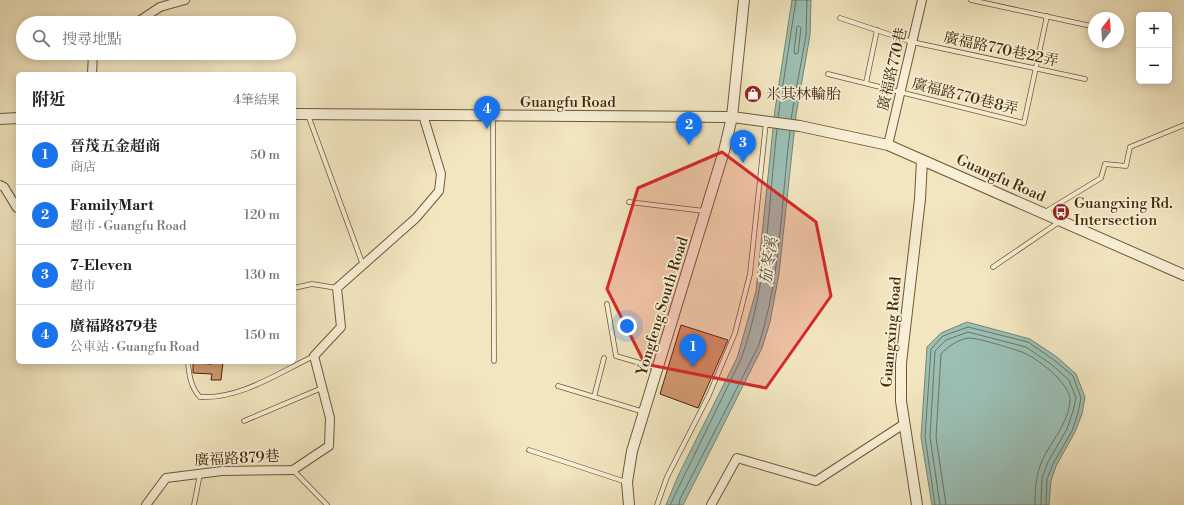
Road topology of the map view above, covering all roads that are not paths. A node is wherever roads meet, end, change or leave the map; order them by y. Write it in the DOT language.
graph roads {
  1 [pos="185,0"];
  2 [pos="744,0"];
  3 [pos="922,0"];
  4 [pos="971,0"];
  5 [pos="146,16"];
  6 [pos="1047,16"];
  7 [pos="840,18"];
  8 [pos="1088,25"];
  9 [pos="877,30"];
  10 [pos="912,42"];
  11 [pos="93,60"];
  12 [pos="1034,69"];
  13 [pos="92,72"];
  14 [pos="828,74"];
  15 [pos="1085,80"];
  16 [pos="866,84"];
  17 [pos="901,92"];
  18 [pos="296,114"];
  19 [pos="308,114"];
  20 [pos="423,115"];
  21 [pos="493,116"];
  22 [pos="732,117"];
  23 [pos="0,118"];
  24 [pos="16,118"];
  25 [pos="768,122"];
  26 [pos="1184,125"];
  27 [pos="888,145"];
  28 [pos="922,160"];
  29 [pos="0,185"];
  30 [pos="628,202"];
  31 [pos="16,206"];
  32 [pos="706,211"];
  33 [pos="1042,213"];
  34 [pos="1060,222"];
  35 [pos="363,265"];
  36 [pos="993,267"];
  37 [pos="1184,275"];
  38 [pos="296,288"];
  39 [pos="337,288"];
  40 [pos="607,304"];
  41 [pos="314,356"];
  42 [pos="604,358"];
  43 [pos="494,361"];
  44 [pos="188,364"];
  45 [pos="658,368"];
  46 [pos="558,386"];
  47 [pos="322,388"];
  48 [pos="594,397"];
  49 [pos="644,412"];
  50 [pos="244,421"];
  51 [pos="904,424"];
  52 [pos="529,450"];
  53 [pos="293,470"];
  54 [pos="201,473"];
  55 [pos="627,482"];
  56 [pos="146,505"];
  57 [pos="194,505"];
  58 [pos="327,505"];
  59 [pos="629,505"];
  60 [pos="657,505"];
  61 [pos="711,505"];
  62 [pos="917,505"];
  1 -- 5 [label="street"];
  2 -- 22 [label="street, Yongfeng South Road"];
  3 -- 10 [label="street, 廣福路770巷"];
  4 -- 6 [label="lane"];
  6 -- 8 [label="lane"];
  6 -- 12 [label="lane"];
  7 -- 9 [label="lane, 廣福路770巷22弄"];
  9 -- 10 [label="lane, 廣福路770巷22弄"];
  9 -- 16 [label="lane"];
  10 -- 12 [label="lane, 廣福路770巷22弄"];
  10 -- 17 [label="street, 廣福路770巷"];
  11 -- 13 [label="street"];
  12 -- 15 [label="lane, 廣福路770巷22弄"];
  12 -- 17 [label="lane, 廣福路770巷8弄"];
  14 -- 16 [label="lane, 廣福路770巷8弄"];
  16 -- 17 [label="lane, 廣福路770巷8弄"];
  17 -- 27 [label="street, 廣福路770巷"];
  18 -- 19 [label="street, Guangfu Road"];
  19 -- 20 [label="street, Guangfu Road"];
  19 -- 35 [label="lane"];
  20 -- 21 [label="street, Guangfu Road"];
  20 -- 35 [label="street"];
  21 -- 22 [label="street, Guangfu Road"];
  21 -- 43 [label="lane"];
  22 -- 25 [label="street, Guangfu Road"];
  22 -- 32 [label="street, Yongfeng South Road"];
  23 -- 24 [label="street"];
  25 -- 27 [label="street, Guangfu Road"];
  25 -- 60 [label="lane"];
  26 -- 33 [label="lane"];
  27 -- 28 [label="street, Guangfu Road"];
  28 -- 33 [label="street, Guangfu Road"];
  28 -- 51 [label="street, Guangxing Road"];
  29 -- 31 [label="street"];
  30 -- 32 [label="lane"];
  32 -- 45 [label="street, Yongfeng South Road"];
  33 -- 34 [label="street, Guangfu Road"];
  34 -- 36 [label="lane"];
  34 -- 37 [label="street, Guangfu Road"];
  35 -- 39 [label="street"];
  38 -- 39 [label="lane"];
  39 -- 41 [label="street"];
  40 -- 45 [label="lane"];
  41 -- 44 [label="lane"];
  41 -- 47 [label="street, 廣福路879巷"];
  42 -- 48 [label="lane"];
  45 -- 49 [label="street, Yongfeng South Road"];
  46 -- 48 [label="lane"];
  47 -- 50 [label="lane"];
  47 -- 53 [label="street, 廣福路879巷"];
  48 -- 49 [label="lane"];
  49 -- 55 [label="street, Yongfeng South Road"];
  51 -- 61 [label="street"];
  51 -- 62 [label="street, Guangxing Road"];
  52 -- 55 [label="lane"];
  53 -- 54 [label="street, 廣福路879巷"];
  53 -- 58 [label="lane"];
  54 -- 56 [label="street, 廣福路879巷"];
  54 -- 57 [label="lane"];
  55 -- 59 [label="street, Yongfeng South Road"];
}
